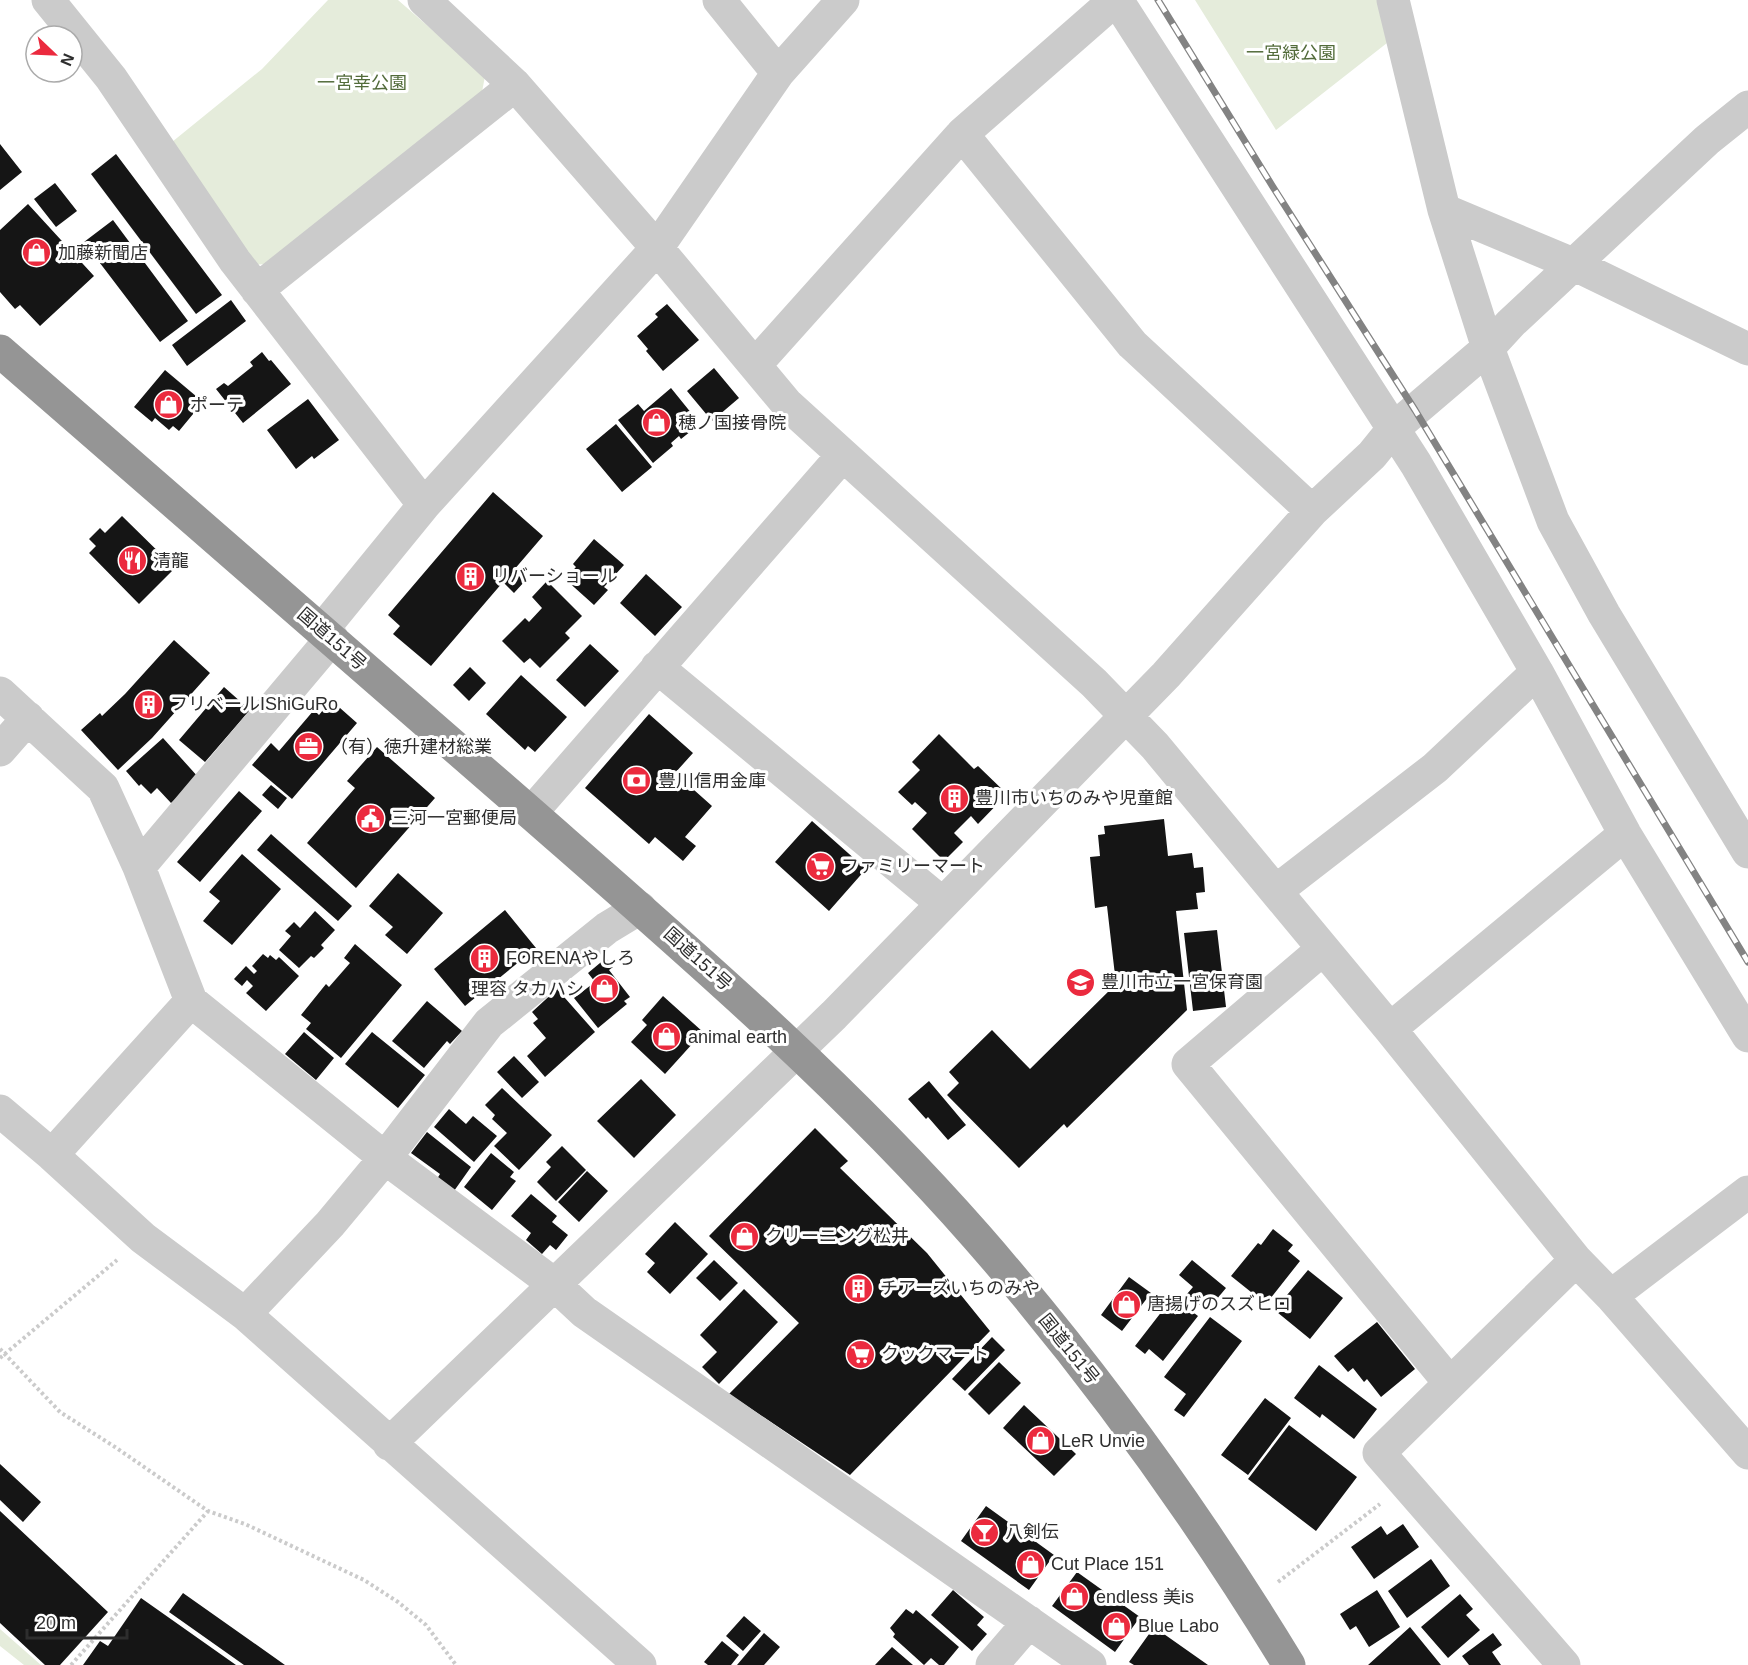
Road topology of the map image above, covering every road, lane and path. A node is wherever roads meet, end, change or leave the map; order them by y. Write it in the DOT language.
graph roads {
  1 [pos="48,0"];
  2 [pos="424,0"];
  3 [pos="719,0"];
  4 [pos="843,0"];
  5 [pos="1116,0"];
  6 [pos="1393,0"];
  7 [pos="778,73"];
  8 [pos="515,85"];
  9 [pos="1748,107"];
  10 [pos="962,134"];
  11 [pos="1444,210"];
  12 [pos="657,248"];
  13 [pos="1575,265"];
  14 [pos="257,291"];
  15 [pos="1488,348"];
  16 [pos="1748,349"];
  17 [pos="0,351"];
  18 [pos="755,365"];
  19 [pos="1394,429"];
  20 [pos="843,455"];
  21 [pos="424,505"];
  22 [pos="1312,511"];
  23 [pos="327,634"];
  24 [pos="657,667"];
  25 [pos="1537,672"];
  26 [pos="0,693"];
  27 [pos="1125,715"];
  28 [pos="28,718"];
  29 [pos="0,750"];
  30 [pos="531,813"];
  31 [pos="1624,834"];
  32 [pos="1748,852"];
  33 [pos="139,867"];
  34 [pos="1276,891"];
  35 [pos="942,903"];
  36 [pos="640,908"];
  37 [pos="1323,949"];
  38 [pos="191,1000"];
  39 [pos="1390,1029"];
  40 [pos="1748,1036"];
  41 [pos="796,1051"];
  42 [pos="0,1111"];
  43 [pos="52,1155"];
  44 [pos="385,1158"];
  45 [pos="1748,1192"];
  46 [pos="143,1238"];
  47 [pos="1576,1260"];
  48 [pos="554,1284"];
  49 [pos="1611,1296"];
  50 [pos="245,1314"];
  51 [pos="0,1349"];
  52 [pos="2,1356"];
  53 [pos="1449,1382"];
  54 [pos="389,1443"];
  55 [pos="1748,1453"];
  56 [pos="1407,1485"];
  57 [pos="208,1511"];
  58 [pos="1278,1582"];
  59 [pos="1029,1622"];
  60 [pos="1283,1662"];
  61 [pos="71,1665"];
  62 [pos="456,1665"];
  63 [pos="640,1665"];
  64 [pos="992,1665"];
  65 [pos="1090,1665"];
  66 [pos="1564,1665"];
  1 -- 14 [label="street"];
  2 -- 8 [label="street"];
  3 -- 7 [label="street"];
  4 -- 7 [label="street"];
  5 -- 10 [label="street"];
  5 -- 19 [label="street"];
  6 -- 11 [label="street"];
  7 -- 12 [label="street"];
  8 -- 12 [label="street"];
  8 -- 14 [label="street"];
  9 -- 13 [label="street"];
  10 -- 18 [label="street"];
  10 -- 22 [label="street"];
  11 -- 13 [label="street"];
  11 -- 15 [label="street"];
  12 -- 18 [label="street"];
  12 -- 21 [label="street"];
  13 -- 15 [label="street"];
  13 -- 16 [label="street"];
  14 -- 21 [label="street"];
  15 -- 19 [label="street"];
  15 -- 32 [label="street"];
  17 -- 23 [label="highway, 国道151号"];
  18 -- 20 [label="street"];
  19 -- 22 [label="street"];
  19 -- 25 [label="street"];
  20 -- 24 [label="street"];
  20 -- 27 [label="street"];
  21 -- 23 [label="street"];
  22 -- 27 [label="street"];
  23 -- 30 [label="highway, 国道151号"];
  23 -- 33 [label="street"];
  24 -- 30 [label="street"];
  24 -- 35 [label="street"];
  25 -- 31 [label="street"];
  25 -- 34 [label="street"];
  26 -- 28 [label="street"];
  27 -- 34 [label="street"];
  27 -- 35 [label="street"];
  28 -- 29 [label="street"];
  28 -- 33 [label="street"];
  30 -- 36 [label="highway, 国道151号"];
  31 -- 39 [label="street"];
  31 -- 40 [label="street"];
  33 -- 38 [label="street"];
  34 -- 37 [label="street"];
  35 -- 41 [label="street"];
  36 -- 41 [label="highway, 国道151号"];
  36 -- 44 [label="street"];
  37 -- 39 [label="street"];
  37 -- 53 [label="street"];
  38 -- 43 [label="street"];
  38 -- 44 [label="street"];
  39 -- 47 [label="street"];
  41 -- 48 [label="street"];
  41 -- 60 [label="highway, 国道151号"];
  42 -- 43 [label="street"];
  43 -- 46 [label="street"];
  44 -- 48 [label="street"];
  44 -- 50 [label="street"];
  45 -- 49 [label="street"];
  46 -- 50 [label="street"];
  46 -- 52 [label="path"];
  47 -- 49 [label="street"];
  47 -- 53 [label="street"];
  48 -- 54 [label="street"];
  48 -- 59 [label="street"];
  49 -- 55 [label="street"];
  50 -- 54 [label="street"];
  51 -- 52 [label="path"];
  52 -- 57 [label="path"];
  53 -- 56 [label="street"];
  54 -- 63 [label="street"];
  56 -- 58 [label="path"];
  56 -- 66 [label="street"];
  57 -- 61 [label="path"];
  57 -- 62 [label="path"];
  59 -- 64 [label="street"];
  59 -- 65 [label="street"];
}
